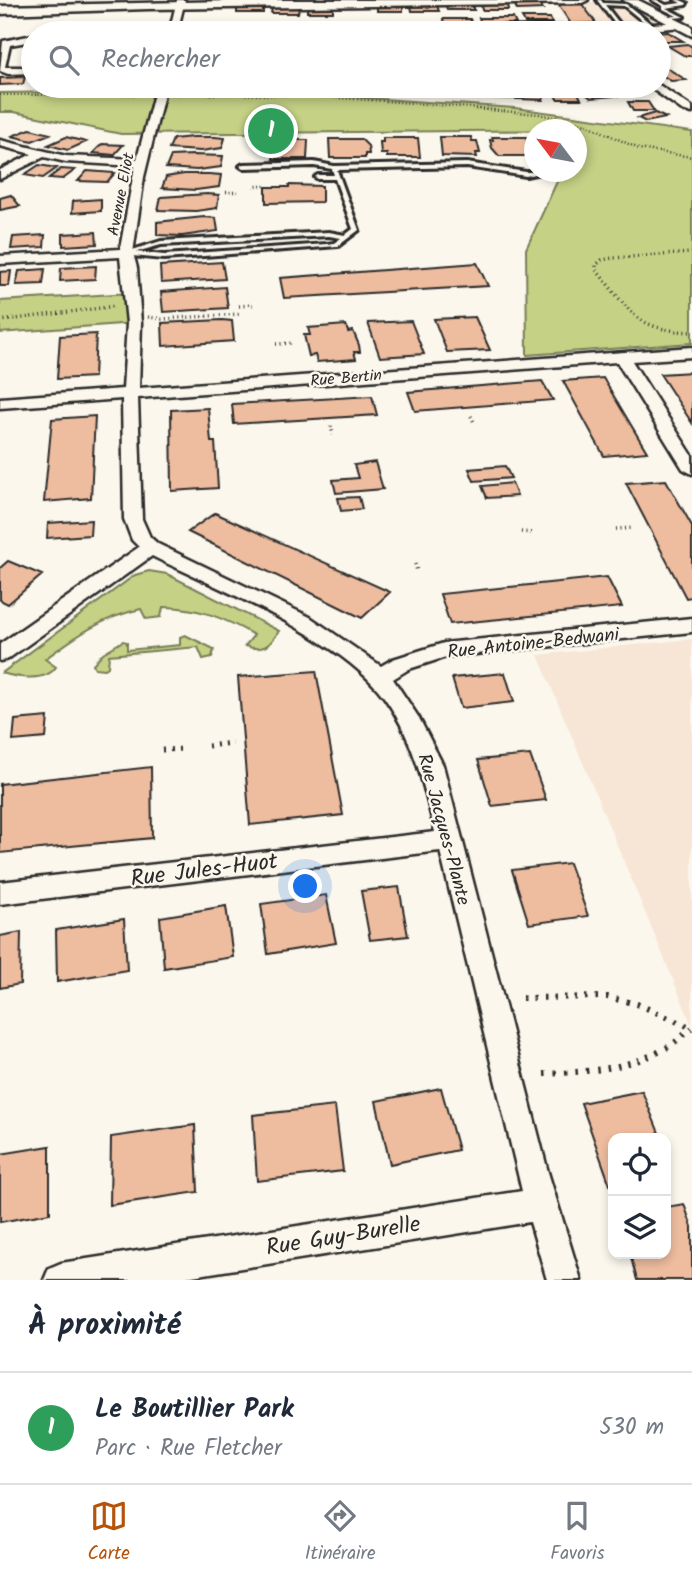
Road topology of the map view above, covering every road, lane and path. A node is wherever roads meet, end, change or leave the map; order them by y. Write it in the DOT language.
graph roads {
  1 [pos="241,0"];
  2 [pos="582,0"];
  3 [pos="677,0"];
  4 [pos="180,2"];
  5 [pos="600,2"];
  6 [pos="640,4"];
  7 [pos="0,8"];
  8 [pos="665,11"];
  9 [pos="176,21"];
  10 [pos="615,21"];
  11 [pos="650,21"];
  12 [pos="685,23"];
  13 [pos="21,40"];
  14 [pos="21,71"];
  15 [pos="0,95"];
  16 [pos="21,95"];
  17 [pos="671,97"];
  18 [pos="162,98"];
  19 [pos="337,98"];
  20 [pos="692,110"];
  21 [pos="0,143"];
  22 [pos="40,154"];
  23 [pos="692,157"];
  24 [pos="142,163"];
  25 [pos="243,166"];
  26 [pos="334,168"];
  27 [pos="524,174"];
  28 [pos="0,176"];
  29 [pos="318,177"];
  30 [pos="337,177"];
  31 [pos="253,186"];
  32 [pos="265,186"];
  33 [pos="226,192"];
  34 [pos="239,192"];
  35 [pos="346,237"];
  36 [pos="243,238"];
  37 [pos="248,252"];
  38 [pos="126,253"];
  39 [pos="692,253"];
  40 [pos="0,260"];
  41 [pos="253,305"];
  42 [pos="116,306"];
  43 [pos="239,306"];
  44 [pos="240,314"];
  45 [pos="147,319"];
  46 [pos="0,321"];
  47 [pos="692,332"];
  48 [pos="294,343"];
  49 [pos="276,344"];
  50 [pos="692,352"];
  51 [pos="622,357"];
  52 [pos="131,393"];
  53 [pos="0,403"];
  54 [pos="471,416"];
  55 [pos="475,424"];
  56 [pos="331,426"];
  57 [pos="333,435"];
  58 [pos="692,469"];
  59 [pos="633,528"];
  60 [pos="616,530"];
  61 [pos="521,533"];
  62 [pos="534,533"];
  63 [pos="151,548"];
  64 [pos="415,564"];
  65 [pos="417,571"];
  66 [pos="692,625"];
  67 [pos="0,654"];
  68 [pos="379,677"];
  69 [pos="232,743"];
  70 [pos="208,746"];
  71 [pos="186,748"];
  72 [pos="162,750"];
  73 [pos="450,840"];
  74 [pos="0,893"];
  75 [pos="522,998"];
  76 [pos="692,1028"];
  77 [pos="544,1074"];
  78 [pos="542,1204"];
  79 [pos="61,1280"];
  80 [pos="564,1280"];
  1 -- 4 [label="street"];
  2 -- 4 [label="street"];
  3 -- 8 [label="lane"];
  4 -- 7 [label="street"];
  4 -- 9 [label="street"];
  5 -- 6 [label="lane"];
  5 -- 10 [label="lane"];
  6 -- 8 [label="street"];
  6 -- 11 [label="lane"];
  8 -- 12 [label="street"];
  13 -- 14 [label="street"];
  15 -- 16 [label="path"];
  17 -- 20 [label="street"];
  18 -- 24 [label="street, Avenue Eliot"];
  19 -- 23 [label="path"];
  21 -- 22 [label="street"];
  22 -- 24 [label="street"];
  22 -- 28 [label="street"];
  24 -- 38 [label="street, Avenue Eliot"];
  25 -- 26 [label="lane"];
  26 -- 27 [label="lane"];
  26 -- 30 [label="lane"];
  29 -- 30 [label="lane"];
  30 -- 35 [label="lane"];
  31 -- 32 [label="path"];
  33 -- 34 [label="path"];
  35 -- 36 [label="lane"];
  35 -- 37 [label="lane"];
  36 -- 37 [label="lane"];
  36 -- 38 [label="lane"];
  37 -- 38 [label="lane"];
  38 -- 40 [label="street"];
  38 -- 52 [label="street, Avenue Eliot"];
  39 -- 47 [label="path"];
  41 -- 43 [label="path"];
  42 -- 46 [label="path"];
  44 -- 45 [label="path"];
  48 -- 49 [label="path"];
  50 -- 51 [label="street, Rue Bertin"];
  51 -- 52 [label="street, Rue Bertin"];
  51 -- 58 [label="street"];
  52 -- 53 [label="street, Rue Bertin"];
  52 -- 63 [label="street"];
  54 -- 55 [label="path"];
  56 -- 57 [label="path"];
  59 -- 60 [label="path"];
  61 -- 62 [label="path"];
  63 -- 67 [label="street"];
  63 -- 68 [label="street, Rue Jacques-Plante"];
  64 -- 65 [label="path"];
  66 -- 68 [label="street, Rue Antoine-Bedwani"];
  68 -- 73 [label="street, Rue Jacques-Plante"];
  69 -- 70 [label="path"];
  71 -- 72 [label="path"];
  73 -- 74 [label="street, Rue Jules-Huot"];
  73 -- 78 [label="street, Rue Jacques-Plante"];
  75 -- 76 [label="path"];
  76 -- 77 [label="path"];
  78 -- 79 [label="street, Rue Guy-Burelle"];
  78 -- 80 [label="street, Rue Jacques-Plante"];
}
